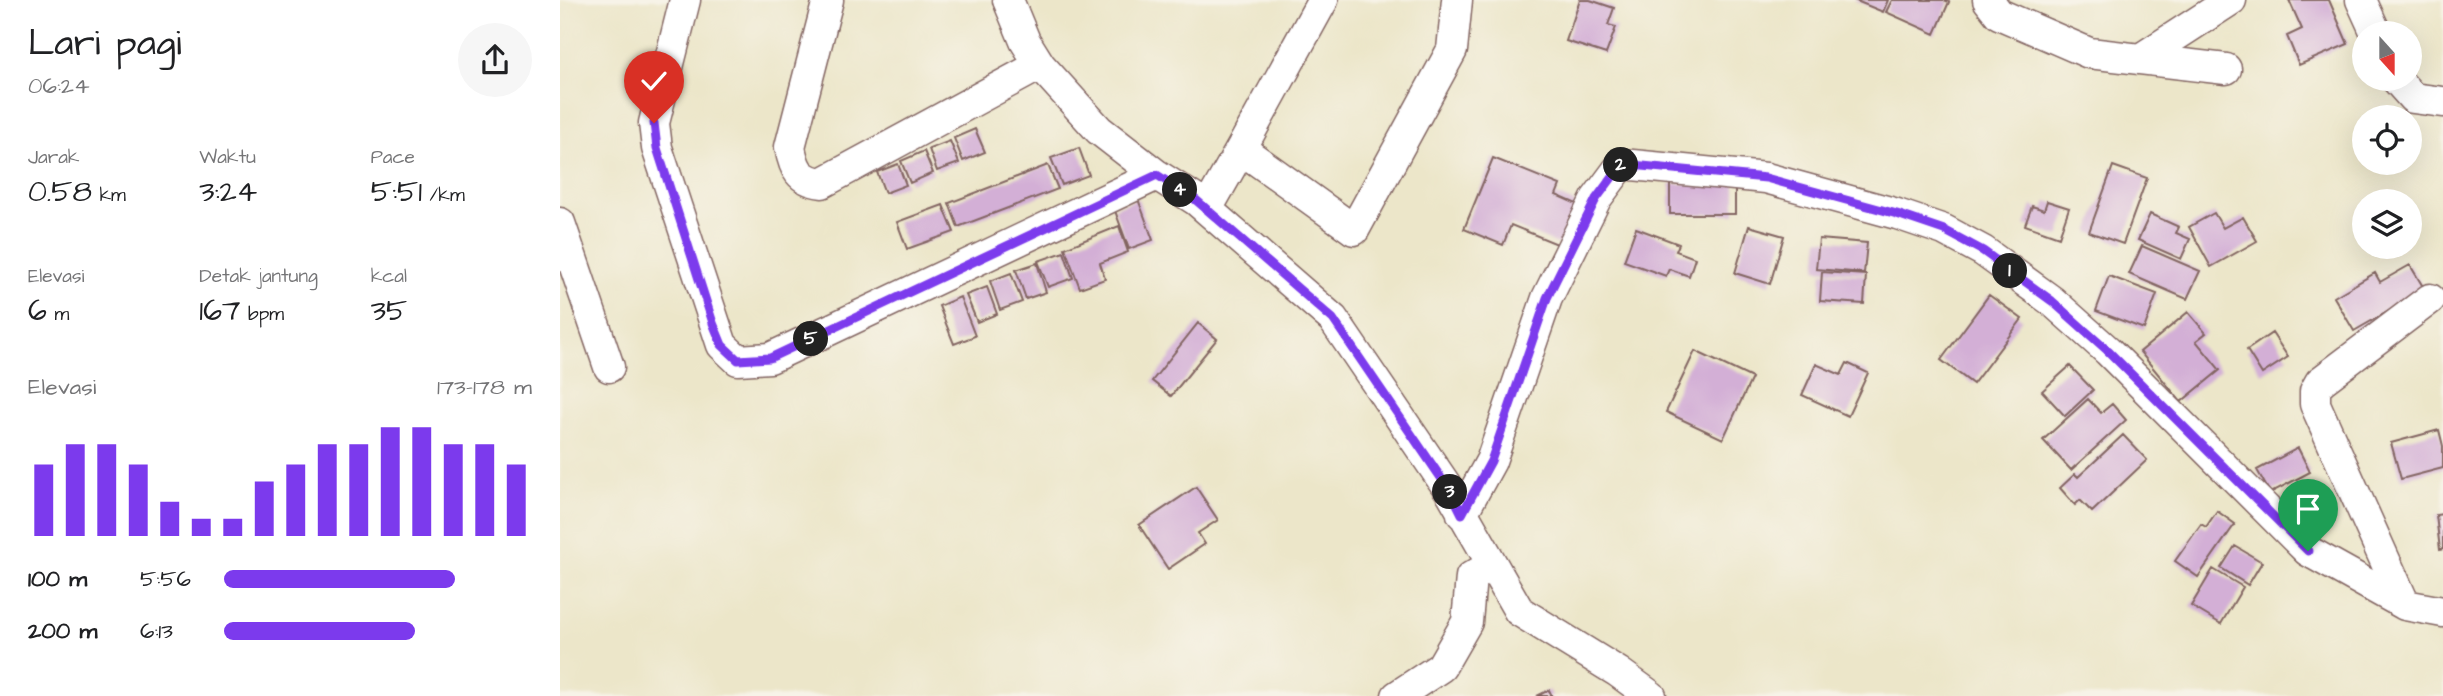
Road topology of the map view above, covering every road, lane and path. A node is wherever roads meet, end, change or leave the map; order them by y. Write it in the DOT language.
graph roads {
  1 [pos="685,0"];
  2 [pos="828,0"];
  3 [pos="1008,0"];
  4 [pos="1323,0"];
  5 [pos="1457,0"];
  6 [pos="1966,0"];
  7 [pos="2231,0"];
  8 [pos="2361,0"];
  9 [pos="1994,7"];
  10 [pos="2371,21"];
  11 [pos="2140,59"];
  12 [pos="1040,65"];
  13 [pos="2226,69"];
  14 [pos="2407,91"];
  15 [pos="2443,102"];
  16 [pos="1241,149"];
  17 [pos="1157,175"];
  18 [pos="1207,209"];
  19 [pos="564,245"];
  20 [pos="2430,299"];
  21 [pos="609,367"];
  22 [pos="1462,514"];
  23 [pos="1492,565"];
  24 [pos="2405,605"];
  25 [pos="2443,612"];
  26 [pos="1397,696"];
  27 [pos="1651,696"];
  1 -- 17 [label="street"];
  2 -- 12 [label="street"];
  3 -- 12 [label="street"];
  4 -- 16 [label="street"];
  5 -- 16 [label="street"];
  6 -- 9 [label="street"];
  7 -- 11 [label="street"];
  8 -- 10 [label="street"];
  9 -- 11 [label="street"];
  11 -- 13 [label="street"];
  12 -- 17 [label="street"];
  14 -- 15 [label="street"];
  16 -- 18 [label="street"];
  17 -- 18 [label="street"];
  18 -- 22 [label="street"];
  19 -- 21 [label="street"];
  20 -- 24 [label="street"];
  22 -- 23 [label="street"];
  22 -- 24 [label="street"];
  23 -- 26 [label="street"];
  23 -- 27 [label="street"];
  24 -- 25 [label="street"];
}
